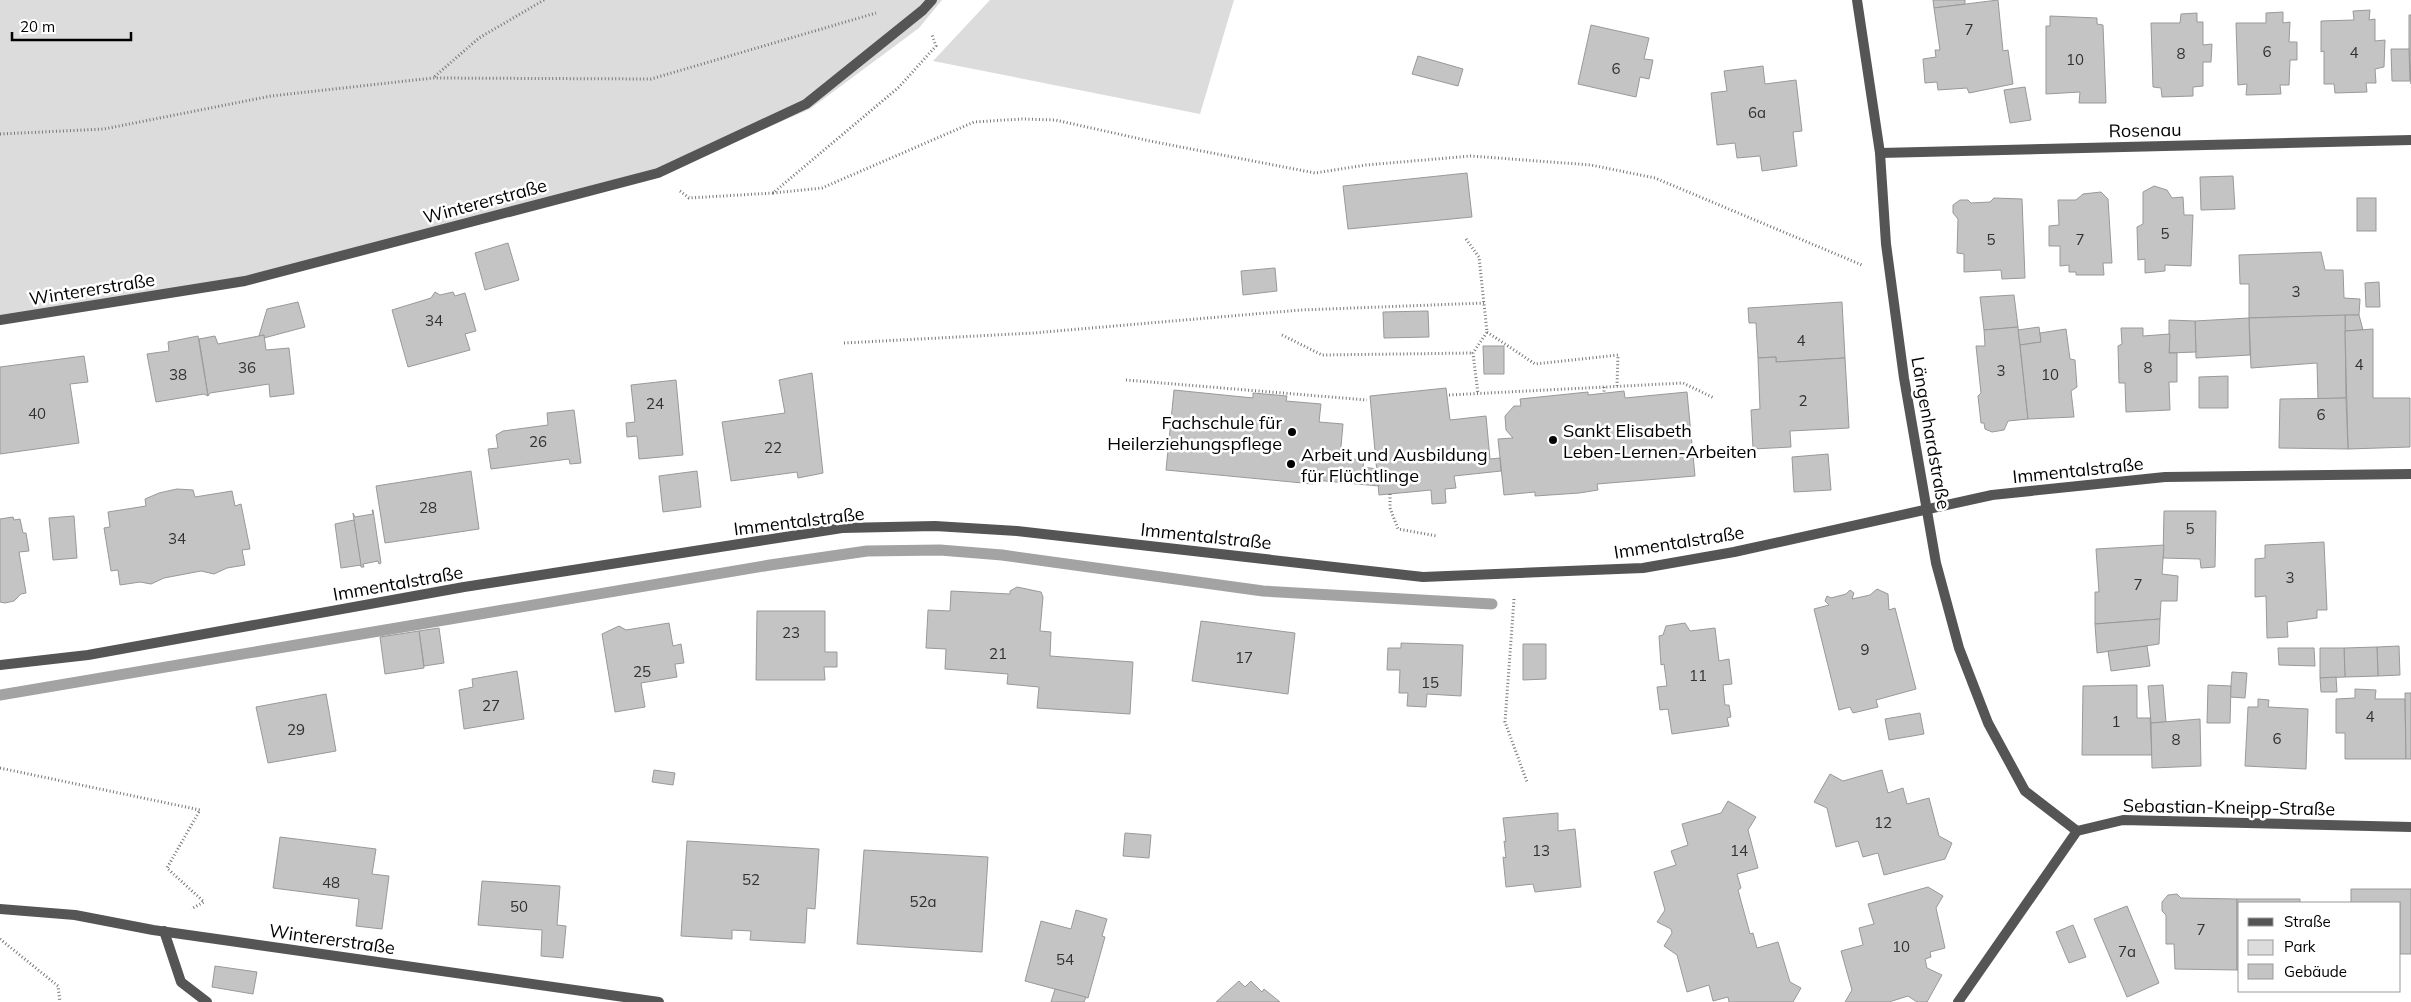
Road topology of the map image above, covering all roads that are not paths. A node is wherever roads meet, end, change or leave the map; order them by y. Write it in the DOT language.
graph roads {
  1 [pos="932,0"];
  2 [pos="1858,0"];
  3 [pos="2411,140"];
  4 [pos="1880,153"];
  5 [pos="0,320"];
  6 [pos="2411,474"];
  7 [pos="1928,508"];
  8 [pos="0,665"];
  9 [pos="2411,826"];
  10 [pos="2077,830"];
  11 [pos="0,909"];
  12 [pos="164,931"];
  13 [pos="207,1002"];
  14 [pos="659,1002"];
  15 [pos="1958,1002"];
  1 -- 5 [label="street, Wintererstraße"];
  2 -- 4 [label="street, Längenhardstraße"];
  3 -- 4 [label="street, Rosenau"];
  4 -- 7 [label="street, Längenhardstraße"];
  6 -- 7 [label="street, Immentalstraße"];
  7 -- 8 [label="street, Immentalstraße"];
  7 -- 10 [label="street, Längenhardstraße"];
  9 -- 10 [label="street, Sebastian-Kneipp-Straße"];
  10 -- 15 [label="street"];
  11 -- 12 [label="street, Wintererstraße"];
  12 -- 13 [label="street"];
  12 -- 14 [label="street, Wintererstraße"];
}
